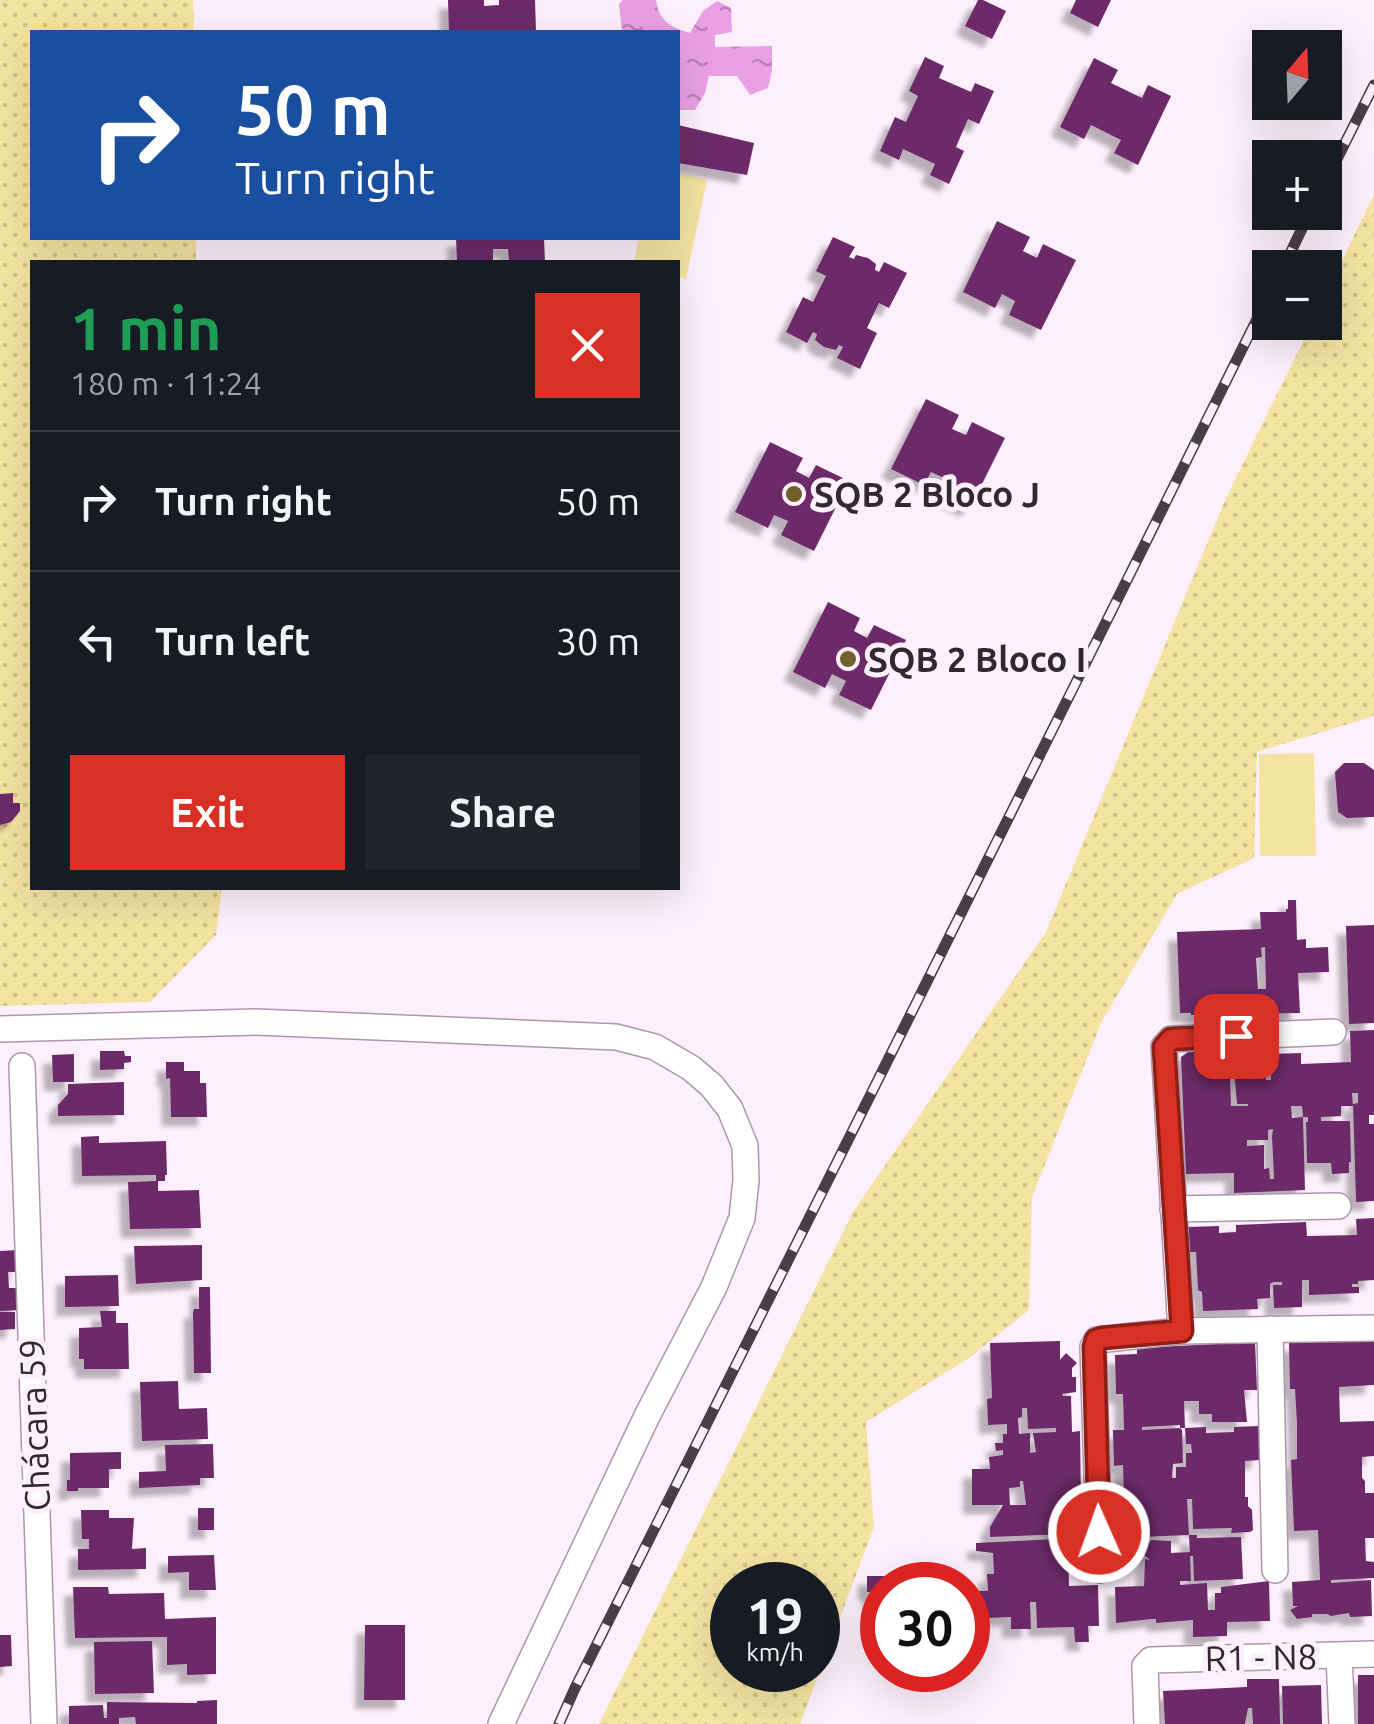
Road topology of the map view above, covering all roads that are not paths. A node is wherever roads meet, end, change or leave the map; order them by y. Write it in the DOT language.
graph roads {
  1 [pos="0,1029"];
  2 [pos="1333,1032"];
  3 [pos="22,1066"];
  4 [pos="1338,1206"];
  5 [pos="1174,1209"];
  6 [pos="1374,1328"];
  7 [pos="1270,1329"];
  8 [pos="1182,1331"];
  9 [pos="1100,1570"];
  10 [pos="1275,1570"];
  11 [pos="1374,1654"];
  12 [pos="1339,1656"];
  13 [pos="44,1724"];
  14 [pos="501,1724"];
  15 [pos="1147,1724"];
  16 [pos="1342,1724"];
  1 -- 14 [label="street"];
  2 -- 5 [label="street"];
  3 -- 13 [label="street, Chácara 59"];
  4 -- 5 [label="street"];
  5 -- 8 [label="street"];
  6 -- 7 [label="street"];
  7 -- 8 [label="street"];
  7 -- 10 [label="street"];
  8 -- 9 [label="street"];
  11 -- 12 [label="street, R1 - N8"];
  12 -- 15 [label="street, R1 - N8"];
  12 -- 16 [label="street"];
}
